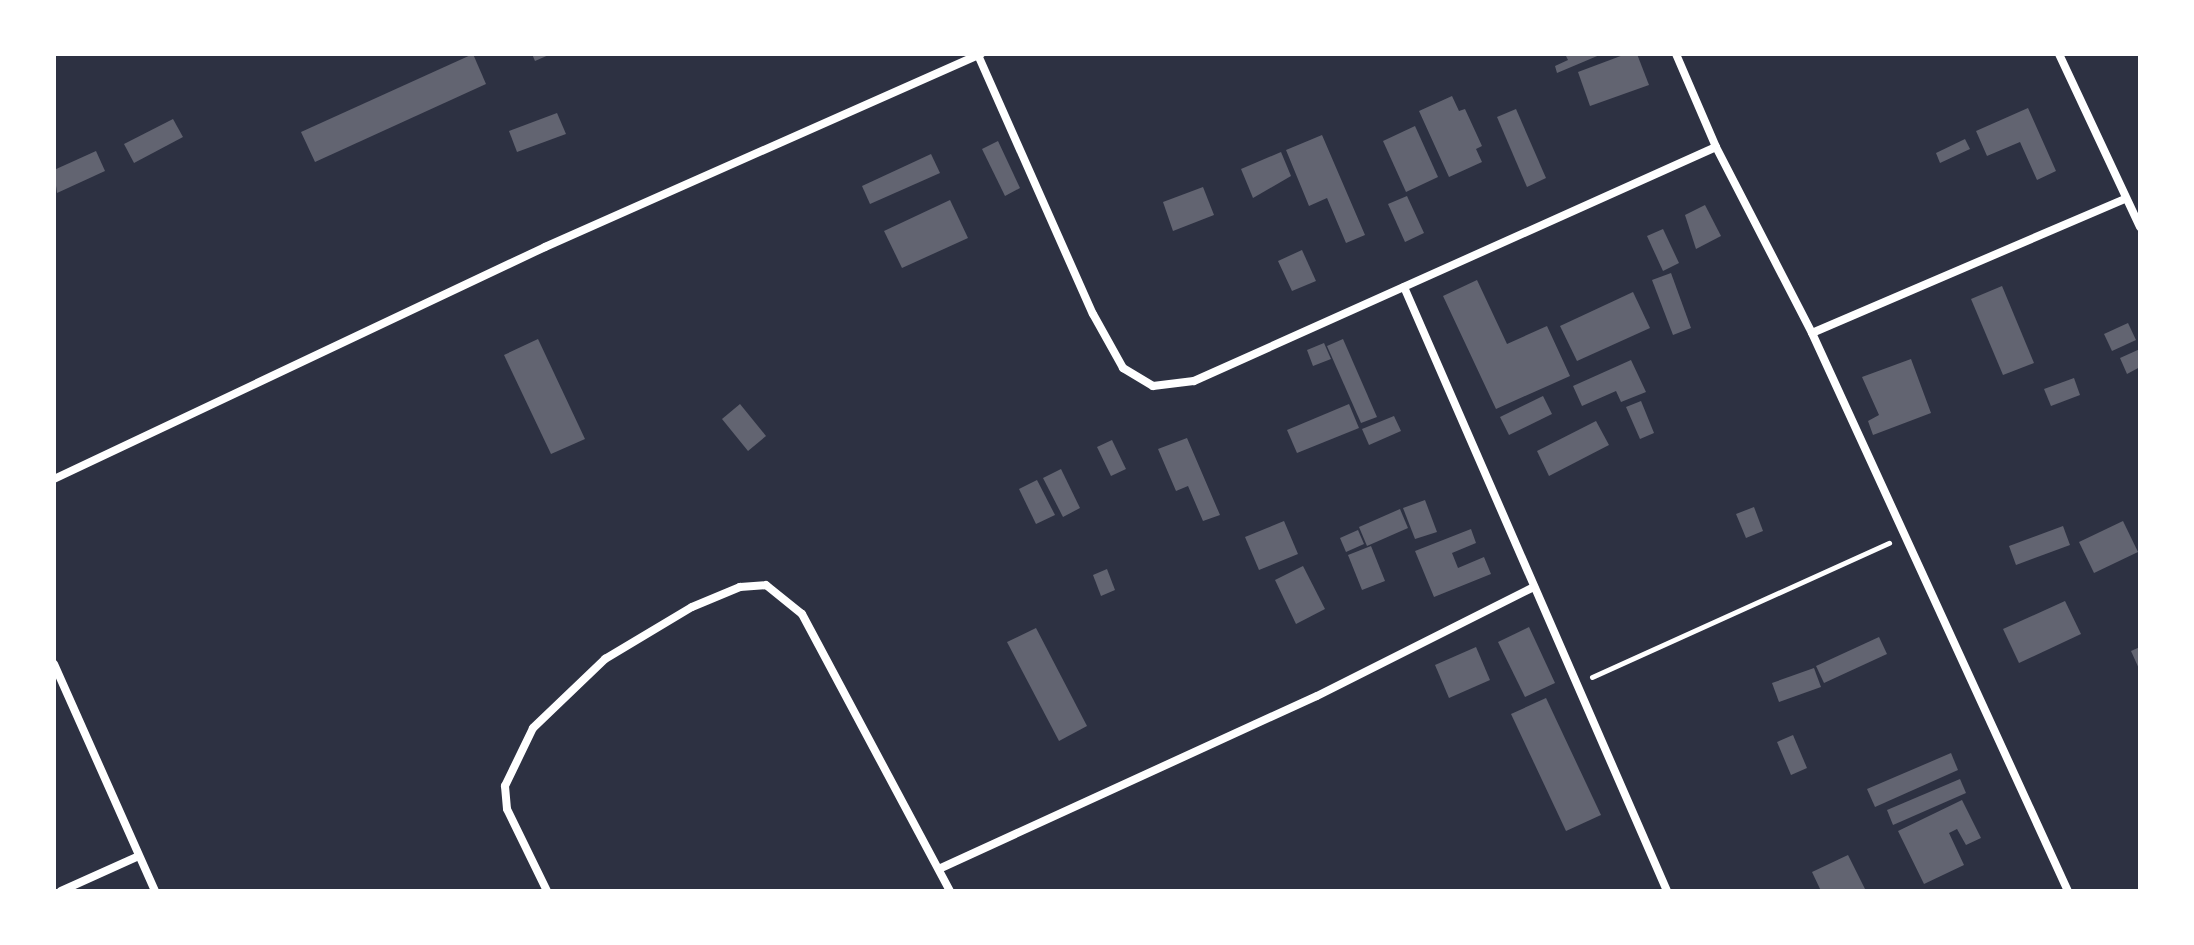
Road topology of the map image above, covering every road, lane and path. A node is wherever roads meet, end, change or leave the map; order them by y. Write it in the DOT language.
graph roads {
  1 [pos="980,54"];
  2 [pos="1676,54"];
  3 [pos="2059,54"];
  4 [pos="1716,147"];
  5 [pos="2125,199"];
  6 [pos="2140,227"];
  7 [pos="1404,287"];
  8 [pos="1812,333"];
  9 [pos="54,479"];
  10 [pos="1902,537"];
  11 [pos="1534,587"];
  12 [pos="54,664"];
  13 [pos="1576,684"];
  14 [pos="139,856"];
  15 [pos="941,868"];
  16 [pos="61,891"];
  17 [pos="155,891"];
  18 [pos="547,891"];
  19 [pos="950,891"];
  20 [pos="1667,891"];
  21 [pos="2068,891"];
  1 -- 7 [label="street"];
  1 -- 9 [label="street"];
  2 -- 4 [label="street"];
  3 -- 5 [label="street"];
  4 -- 7 [label="street"];
  4 -- 8 [label="street"];
  5 -- 6 [label="street"];
  5 -- 8 [label="street"];
  7 -- 11 [label="street"];
  8 -- 10 [label="street"];
  10 -- 13 [label="path"];
  10 -- 21 [label="street"];
  11 -- 13 [label="street"];
  11 -- 15 [label="street"];
  12 -- 14 [label="street"];
  13 -- 20 [label="street"];
  14 -- 16 [label="street"];
  14 -- 17 [label="street"];
  15 -- 18 [label="street"];
  15 -- 19 [label="street"];
}
